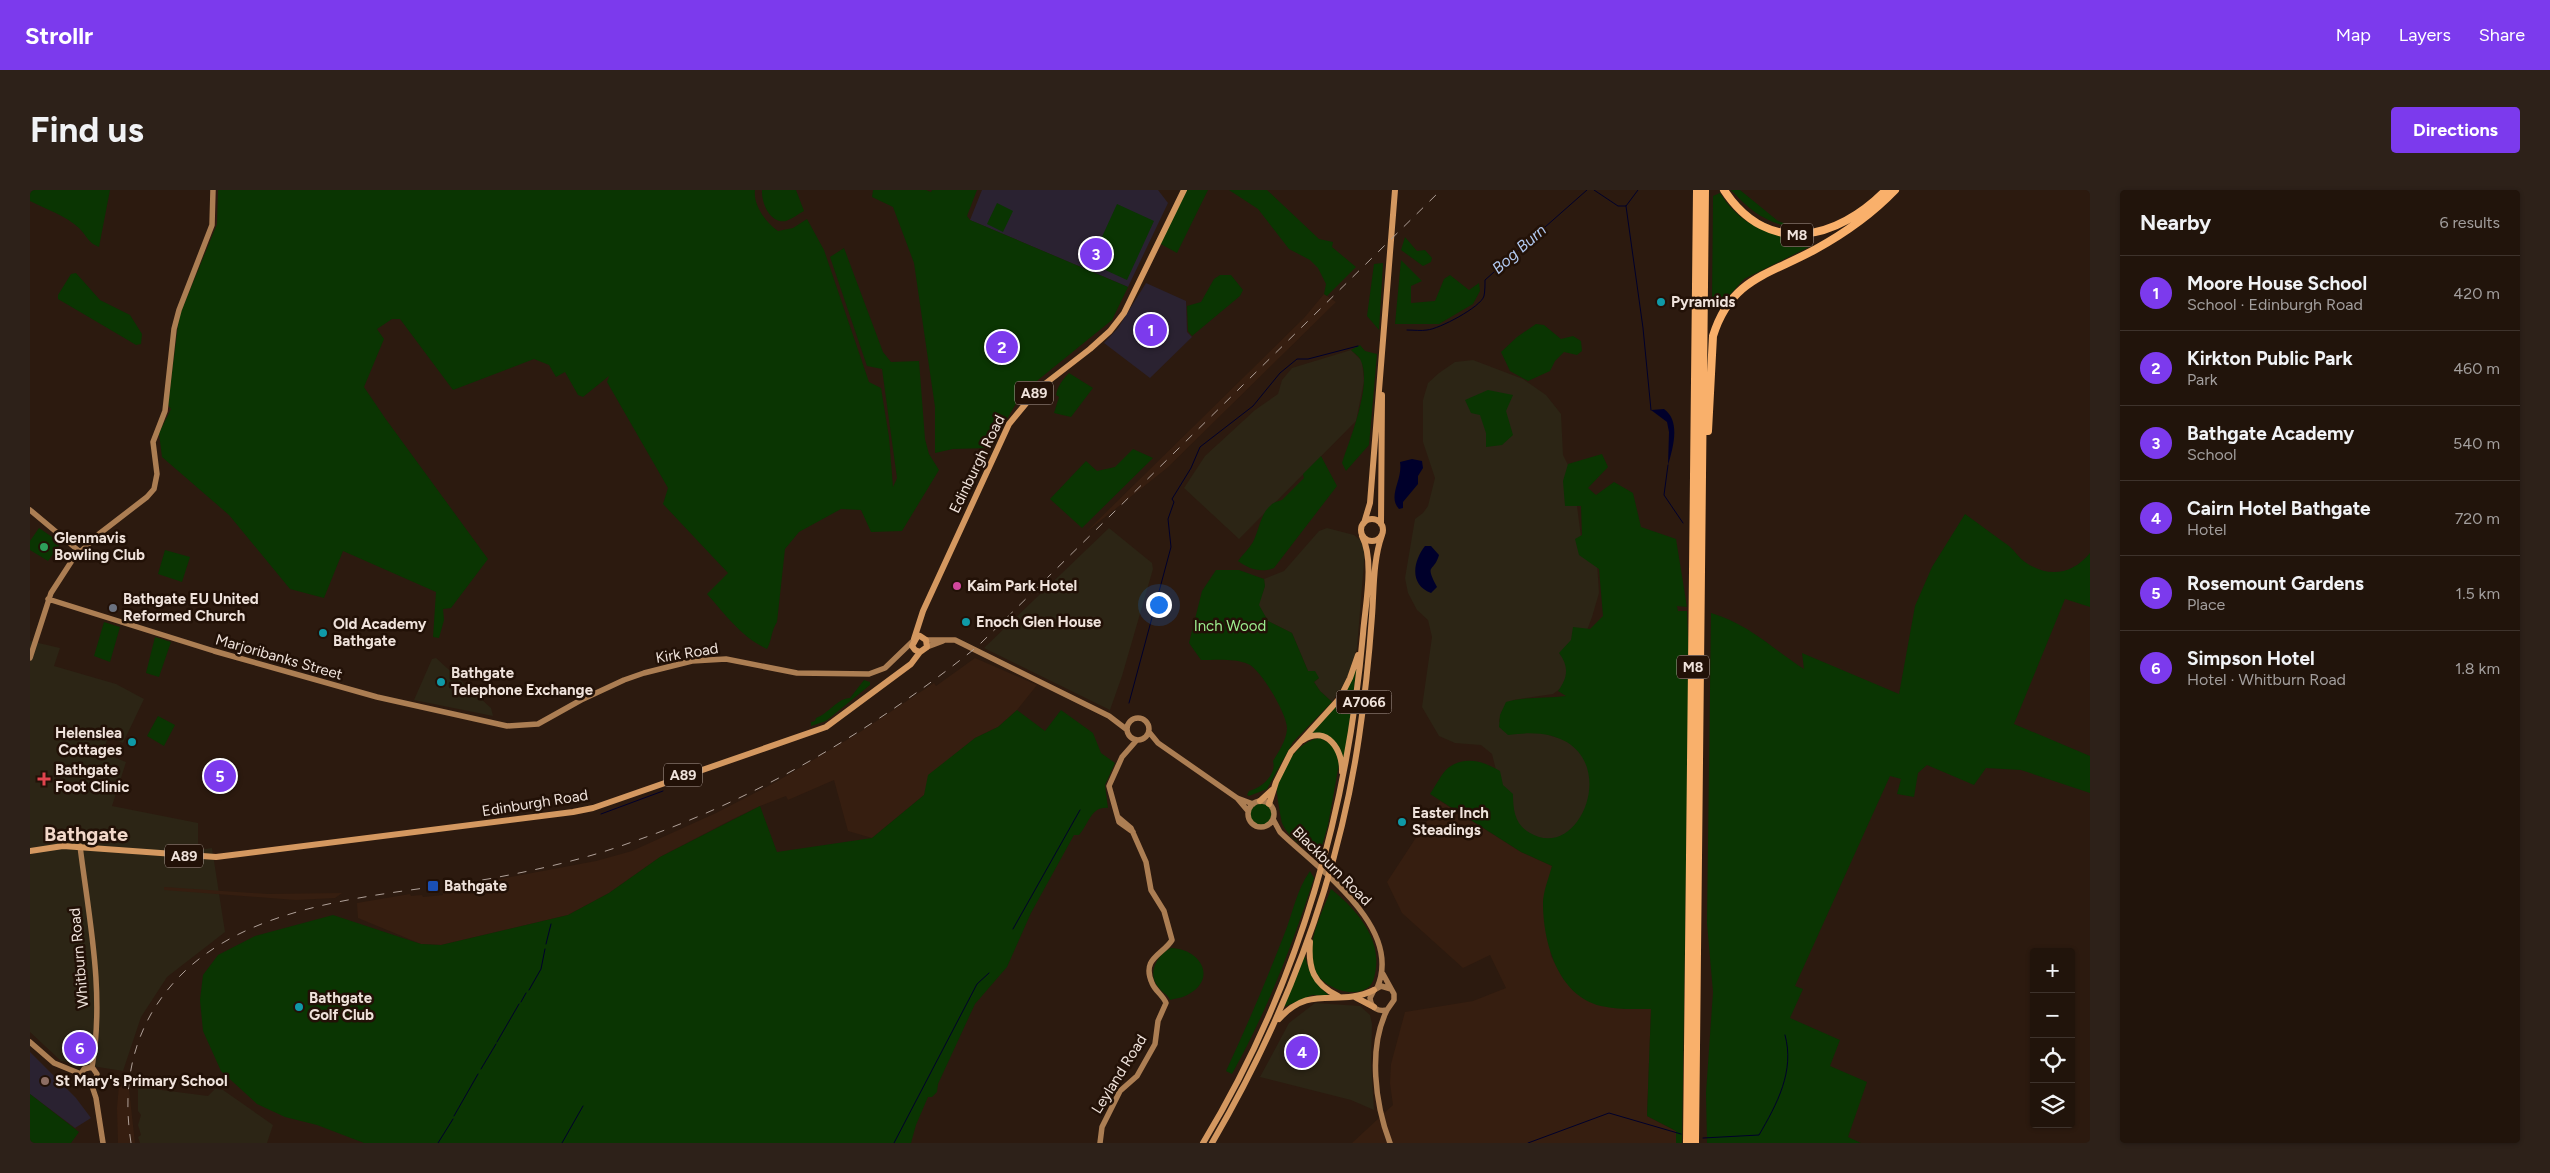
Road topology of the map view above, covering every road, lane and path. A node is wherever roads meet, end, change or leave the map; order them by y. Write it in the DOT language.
graph roads {
  1 [pos="213,190"];
  2 [pos="1184,190"];
  3 [pos="1395,190"];
  4 [pos="1697,190"];
  5 [pos="1704,190"];
  6 [pos="1724,190"];
  7 [pos="1886,190"];
  8 [pos="1895,190"];
  9 [pos="1382,371"];
  10 [pos="30,510"];
  11 [pos="1364,523"];
  12 [pos="1381,524"];
  13 [pos="1382,534"];
  14 [pos="1362,536"];
  15 [pos="79,551"];
  16 [pos="48,600"];
  17 [pos="1701,605"];
  18 [pos="950,639"];
  19 [pos="1362,639"];
  20 [pos="917,644"];
  21 [pos="927,648"];
  22 [pos="30,658"];
  23 [pos="1110,716"];
  24 [pos="1130,720"];
  25 [pos="508,726"];
  26 [pos="1126,729"];
  27 [pos="1149,732"];
  28 [pos="1129,737"];
  29 [pos="1143,740"];
  30 [pos="1136,741"];
  31 [pos="1158,743"];
  32 [pos="1296,744"];
  33 [pos="1125,753"];
  34 [pos="1272,789"];
  35 [pos="1341,791"];
  36 [pos="1237,798"];
  37 [pos="1256,803"];
  38 [pos="1269,804"];
  39 [pos="1248,811"];
  40 [pos="1273,819"];
  41 [pos="1266,826"];
  42 [pos="1280,832"];
  43 [pos="80,846"];
  44 [pos="30,851"];
  45 [pos="1311,933"];
  46 [pos="1383,974"];
  47 [pos="1375,989"];
  48 [pos="1390,989"];
  49 [pos="1340,997"];
  50 [pos="1355,997"];
  51 [pos="1375,1008"];
  52 [pos="1387,1010"];
  53 [pos="1275,1024"];
  54 [pos="1380,1024"];
  55 [pos="30,1042"];
  56 [pos="92,1067"];
  57 [pos="81,1074"];
  58 [pos="91,1083"];
  59 [pos="103,1143"];
  60 [pos="1100,1143"];
  61 [pos="1203,1143"];
  62 [pos="1212,1143"];
  63 [pos="1390,1143"];
  64 [pos="1686,1143"];
  65 [pos="1695,1143"];
  1 -- 15 [label="main road"];
  2 -- 20 [label="main road, Edinburgh Road / A89"];
  3 -- 9 [label="main road, A7066"];
  4 -- 64 [label="highway, M8"];
  5 -- 17 [label="highway, M8"];
  6 -- 7 [label="highway, M8"];
  8 -- 17 [label="highway, M8"];
  9 -- 11 [label="main road, A7066"];
  9 -- 12 [label="main road, A7066"];
  10 -- 15 [label="main road"];
  11 -- 12 [label="main road"];
  11 -- 14 [label="main road, A7066"];
  12 -- 13 [label="main road, A7066"];
  13 -- 14 [label="main road"];
  13 -- 45 [label="main road, A7066"];
  14 -- 19 [label="main road, A7066"];
  15 -- 16 [label="main road"];
  16 -- 22 [label="main road"];
  16 -- 25 [label="main road, Marjoribanks Street"];
  17 -- 65 [label="highway, M8"];
  18 -- 20 [label="main road"];
  18 -- 21 [label="main road"];
  18 -- 23 [label="main road"];
  19 -- 32 [label="main road, A7066"];
  19 -- 35 [label="main road, A7066"];
  20 -- 21 [label="main road, A89"];
  20 -- 25 [label="main road, Kirk Road"];
  20 -- 43 [label="main road, Edinburgh Road / A89"];
  23 -- 24 [label="main road"];
  23 -- 26 [label="main road"];
  24 -- 26 [label="main road"];
  24 -- 27 [label="main road"];
  26 -- 28 [label="main road"];
  27 -- 29 [label="main road"];
  27 -- 31 [label="main road"];
  28 -- 30 [label="main road"];
  28 -- 33 [label="main road, Leyland Road"];
  29 -- 30 [label="main road"];
  29 -- 31 [label="main road"];
  30 -- 33 [label="main road, Leyland Road"];
  31 -- 36 [label="main road"];
  32 -- 34 [label="main road, A7066"];
  32 -- 35 [label="main road, A7066"];
  33 -- 60 [label="main road, Leyland Road"];
  34 -- 37 [label="main road"];
  34 -- 38 [label="main road"];
  35 -- 61 [label="main road, A7066"];
  36 -- 37 [label="main road"];
  36 -- 39 [label="main road"];
  37 -- 38 [label="main road"];
  37 -- 39 [label="main road"];
  38 -- 40 [label="main road"];
  39 -- 41 [label="main road"];
  40 -- 41 [label="main road"];
  40 -- 42 [label="main road, Blackburn Road"];
  41 -- 42 [label="main road, Blackburn Road"];
  42 -- 46 [label="main road, Blackburn Road"];
  43 -- 44 [label="main road, A89"];
  43 -- 56 [label="main road, Whitburn Road"];
  45 -- 49 [label="main road, A7066"];
  45 -- 53 [label="main road, A7066"];
  46 -- 47 [label="main road, Blackburn Road"];
  46 -- 48 [label="main road, Blackburn Road"];
  47 -- 48 [label="main road"];
  47 -- 50 [label="main road, A7066"];
  47 -- 51 [label="main road"];
  48 -- 52 [label="main road"];
  49 -- 50 [label="main road, A7066"];
  49 -- 53 [label="main road, A7066"];
  50 -- 51 [label="main road, A7066"];
  51 -- 52 [label="main road"];
  51 -- 54 [label="main road"];
  52 -- 54 [label="main road"];
  53 -- 62 [label="main road, A7066"];
  54 -- 63 [label="main road"];
  55 -- 57 [label="main road"];
  56 -- 57 [label="main road"];
  56 -- 58 [label="main road"];
  57 -- 58 [label="main road"];
  58 -- 59 [label="main road"];
}
